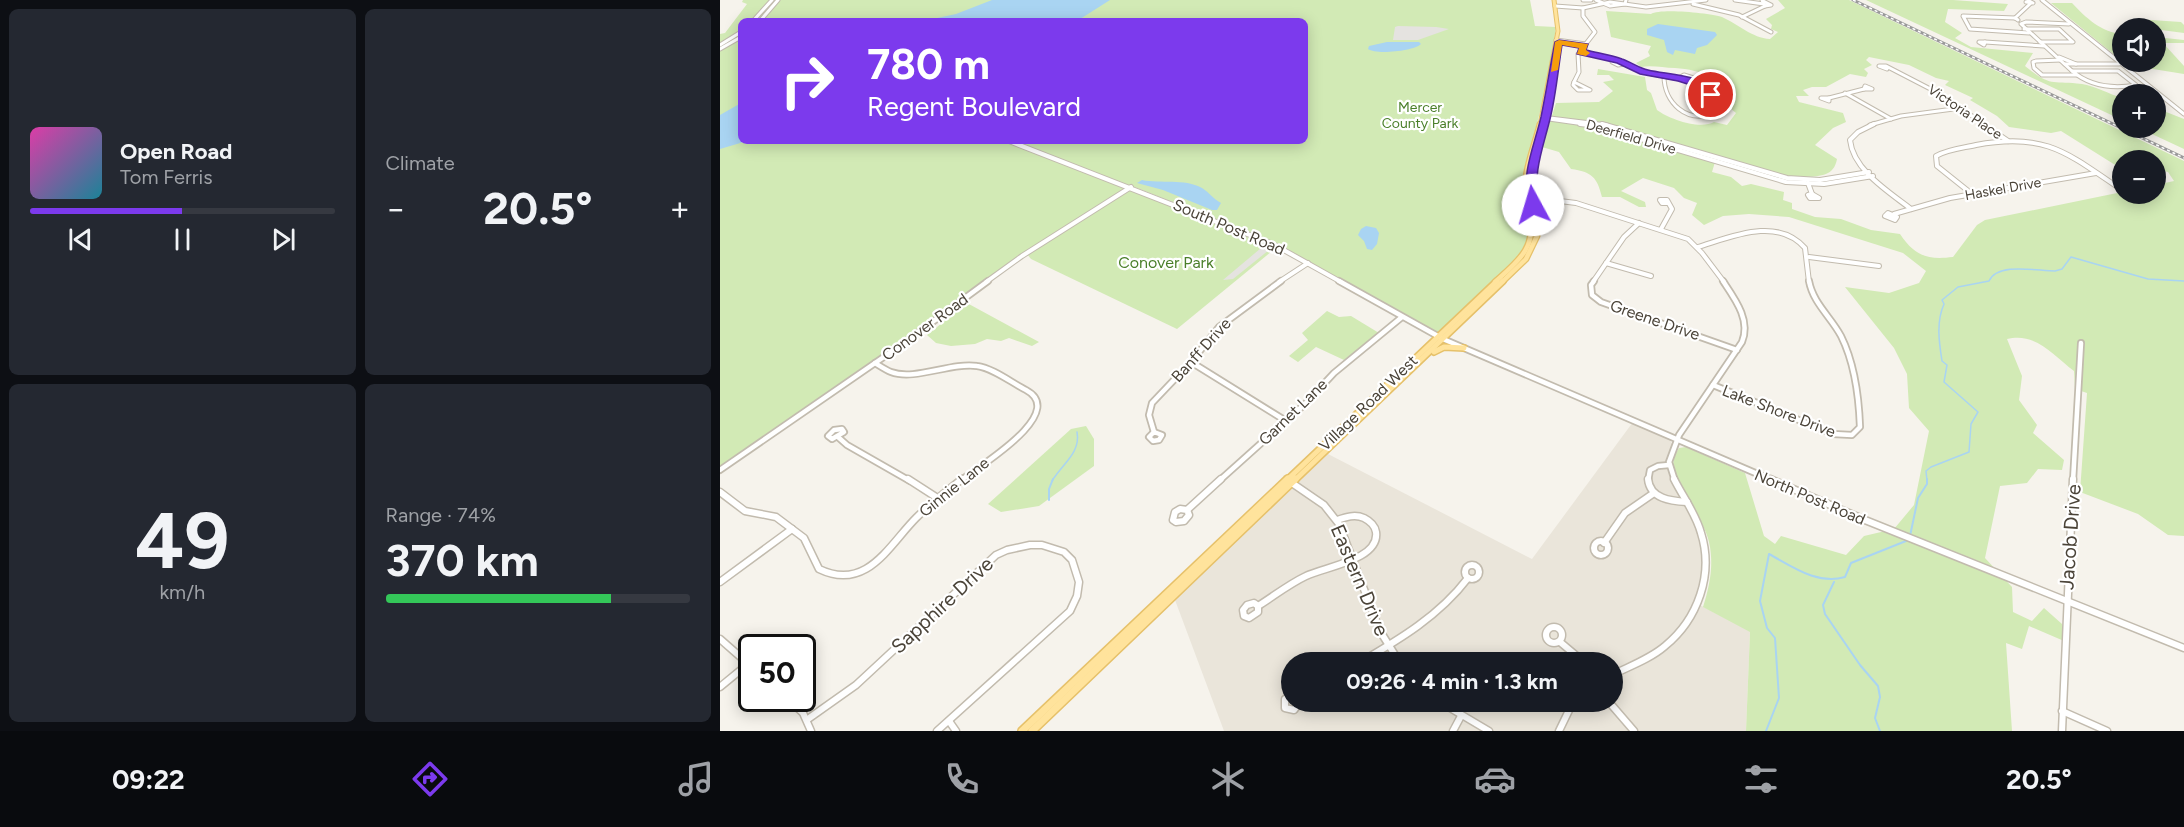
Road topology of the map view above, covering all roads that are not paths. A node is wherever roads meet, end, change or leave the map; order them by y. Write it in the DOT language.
graph roads {
  1 [pos="772,0"];
  2 [pos="778,0"];
  3 [pos="1555,0"];
  4 [pos="1583,0"];
  5 [pos="1591,0"];
  6 [pos="1706,0"];
  7 [pos="1736,0"];
  8 [pos="2042,0"];
  9 [pos="1611,1"];
  10 [pos="1598,2"];
  11 [pos="1691,2"];
  12 [pos="1625,3"];
  13 [pos="1763,3"];
  14 [pos="2031,3"];
  15 [pos="1556,6"];
  16 [pos="1583,8"];
  17 [pos="1743,17"];
  18 [pos="756,18"];
  19 [pos="763,18"];
  20 [pos="2015,18"];
  21 [pos="2063,21"];
  22 [pos="2023,22"];
  23 [pos="2024,29"];
  24 [pos="1771,32"];
  25 [pos="2029,33"];
  26 [pos="738,34"];
  27 [pos="738,38"];
  28 [pos="1557,41"];
  29 [pos="1984,42"];
  30 [pos="2040,42"];
  31 [pos="1586,45"];
  32 [pos="2045,46"];
  33 [pos="720,47"];
  34 [pos="1580,52"];
  35 [pos="2056,57"];
  36 [pos="2112,58"];
  37 [pos="2112,61"];
  38 [pos="2063,62"];
  39 [pos="2105,62"];
  40 [pos="2075,63"];
  41 [pos="2112,63"];
  42 [pos="1887,69"];
  43 [pos="2072,70"];
  44 [pos="2130,72"];
  45 [pos="2077,75"];
  46 [pos="1664,76"];
  47 [pos="1574,82"];
  48 [pos="1864,89"];
  49 [pos="1845,93"];
  50 [pos="1829,98"];
  51 [pos="1961,108"];
  52 [pos="2184,114"];
  53 [pos="1544,118"];
  54 [pos="1891,119"];
  55 [pos="2008,141"];
  56 [pos="1017,144"];
  57 [pos="1869,172"];
  58 [pos="2096,173"];
  59 [pos="1873,176"];
  60 [pos="1808,182"];
  61 [pos="2112,183"];
  62 [pos="1131,187"];
  63 [pos="1812,194"];
  64 [pos="1971,194"];
  65 [pos="1531,203"];
  66 [pos="1667,203"];
  67 [pos="1911,209"];
  68 [pos="1894,214"];
  69 [pos="1639,223"];
  70 [pos="1660,229"];
  71 [pos="1698,247"];
  72 [pos="1809,257"];
  73 [pos="1308,262"];
  74 [pos="1606,263"];
  75 [pos="1879,266"];
  76 [pos="1651,276"];
  77 [pos="1402,317"];
  78 [pos="1441,338"];
  79 [pos="2081,343"];
  80 [pos="1464,348"];
  81 [pos="1737,350"];
  82 [pos="1191,362"];
  83 [pos="875,363"];
  84 [pos="1713,385"];
  85 [pos="1368,411"];
  86 [pos="1286,421"];
  87 [pos="1154,432"];
  88 [pos="838,437"];
  89 [pos="1676,439"];
  90 [pos="1669,465"];
  91 [pos="720,470"];
  92 [pos="1290,482"];
  93 [pos="720,492"];
  94 [pos="1654,493"];
  95 [pos="939,499"];
  96 [pos="1687,502"];
  97 [pos="1187,510"];
  98 [pos="1337,520"];
  99 [pos="792,529"];
  100 [pos="1604,543"];
  101 [pos="1354,559"];
  102 [pos="1468,578"];
  103 [pos="720,582"];
  104 [pos="2066,602"];
  105 [pos="1258,606"];
  106 [pos="720,639"];
  107 [pos="1560,642"];
  108 [pos="1388,646"];
  109 [pos="2184,648"];
  110 [pos="1378,652"];
  111 [pos="1392,652"];
  112 [pos="1572,652"];
  113 [pos="738,655"];
  114 [pos="1623,669"];
  115 [pos="738,674"];
  116 [pos="720,687"];
  117 [pos="2062,711"];
  118 [pos="801,712"];
  119 [pos="1455,712"];
  120 [pos="1568,712"];
  121 [pos="1618,712"];
  122 [pos="1461,716"];
  123 [pos="808,719"];
  124 [pos="949,721"];
  125 [pos="811,731"];
  126 [pos="937,731"];
  127 [pos="956,731"];
  128 [pos="1022,731"];
  129 [pos="1032,731"];
  130 [pos="1453,731"];
  131 [pos="1489,731"];
  132 [pos="1559,731"];
  133 [pos="1634,731"];
  134 [pos="2062,731"];
  135 [pos="2107,731"];
  1 -- 18 [label="street"];
  2 -- 19 [label="street"];
  3 -- 15 [label="main road, Village Road West"];
  4 -- 5 [label="street"];
  6 -- 11 [label="street"];
  7 -- 13 [label="street"];
  8 -- 21 [label="street"];
  9 -- 10 [label="street"];
  9 -- 12 [label="street"];
  10 -- 12 [label="street"];
  10 -- 16 [label="street"];
  11 -- 12 [label="street"];
  11 -- 17 [label="street"];
  13 -- 17 [label="street"];
  14 -- 20 [label="street"];
  15 -- 16 [label="street"];
  15 -- 28 [label="main road, Village Road West"];
  16 -- 31 [label="street"];
  17 -- 24 [label="street"];
  20 -- 22 [label="street"];
  20 -- 25 [label="street"];
  21 -- 22 [label="street"];
  21 -- 36 [label="street"];
  22 -- 23 [label="street"];
  23 -- 25 [label="street"];
  23 -- 30 [label="street"];
  25 -- 30 [label="street"];
  26 -- 33 [label="street"];
  27 -- 33 [label="street"];
  28 -- 31 [label="street"];
  28 -- 53 [label="main road, Village Road West"];
  29 -- 32 [label="street"];
  30 -- 32 [label="street"];
  31 -- 34 [label="street"];
  32 -- 35 [label="street"];
  34 -- 46 [label="street"];
  34 -- 47 [label="street"];
  35 -- 38 [label="street"];
  35 -- 40 [label="street"];
  37 -- 39 [label="street"];
  38 -- 40 [label="street"];
  38 -- 43 [label="street"];
  38 -- 45 [label="street"];
  39 -- 40 [label="street"];
  39 -- 41 [label="street"];
  42 -- 51 [label="street, Victoria Place"];
  43 -- 45 [label="street"];
  43 -- 45 [label="street"];
  44 -- 52 [label="street"];
  46 -- 46 [label="street"];
  47 -- 47 [label="street"];
  48 -- 49 [label="street"];
  49 -- 50 [label="street"];
  49 -- 54 [label="street"];
  51 -- 54 [label="street"];
  51 -- 55 [label="street, Victoria Place"];
  53 -- 60 [label="street, Deerfield Drive"];
  53 -- 65 [label="main road, Village Road West"];
  54 -- 57 [label="street"];
  55 -- 58 [label="street"];
  55 -- 64 [label="street"];
  56 -- 62 [label="street, South Post Road"];
  57 -- 59 [label="street"];
  57 -- 60 [label="street, Deerfield Drive"];
  58 -- 61 [label="street"];
  58 -- 64 [label="street, Haskel Drive"];
  59 -- 60 [label="street, Deerfield Drive"];
  59 -- 67 [label="street"];
  60 -- 63 [label="street"];
  62 -- 73 [label="street, South Post Road"];
  62 -- 83 [label="street, Conover Road"];
  64 -- 67 [label="street, Haskel Drive"];
  65 -- 69 [label="street"];
  65 -- 78 [label="main road, Village Road West"];
  66 -- 70 [label="street"];
  67 -- 68 [label="street, Haskel Drive"];
  69 -- 70 [label="street"];
  69 -- 74 [label="street, Greene Drive"];
  70 -- 71 [label="street"];
  71 -- 72 [label="street"];
  71 -- 81 [label="street"];
  72 -- 75 [label="street"];
  72 -- 84 [label="street, Lake Shore Drive"];
  73 -- 77 [label="street, South Post Road"];
  73 -- 82 [label="street, Banff Drive"];
  74 -- 76 [label="street"];
  74 -- 81 [label="street, Greene Drive"];
  77 -- 78 [label="street, South Post Road"];
  77 -- 86 [label="street, Garnet Lane"];
  78 -- 80 [label="street, North Post Road"];
  78 -- 85 [label="main road, Village Road West"];
  78 -- 92 [label="main road, Village Road West"];
  79 -- 104 [label="street, Jacob Drive"];
  80 -- 85 [label="main road"];
  80 -- 89 [label="street, North Post Road"];
  81 -- 84 [label="street"];
  82 -- 86 [label="street"];
  82 -- 87 [label="street, Banff Drive"];
  83 -- 91 [label="street, Conover Road"];
  83 -- 95 [label="street, Ginnie Lane"];
  84 -- 89 [label="street"];
  85 -- 92 [label="main road, Village Road West"];
  86 -- 97 [label="street, Garnet Lane"];
  88 -- 95 [label="street"];
  89 -- 90 [label="street"];
  89 -- 104 [label="street, North Post Road"];
  90 -- 94 [label="street"];
  90 -- 96 [label="street"];
  92 -- 98 [label="street, Eastern Drive"];
  92 -- 128 [label="main road, Village Road West"];
  92 -- 129 [label="main road, Village Road West"];
  93 -- 99 [label="street, Ginnie Lane"];
  94 -- 96 [label="street"];
  94 -- 100 [label="street"];
  95 -- 99 [label="street, Ginnie Lane"];
  96 -- 114 [label="street"];
  98 -- 101 [label="street, Eastern Drive"];
  98 -- 101 [label="street"];
  99 -- 103 [label="street"];
  101 -- 105 [label="street"];
  101 -- 108 [label="street, Eastern Drive"];
  102 -- 108 [label="street"];
  104 -- 109 [label="street, North Post Road"];
  104 -- 117 [label="street, Jacob Drive"];
  106 -- 113 [label="street"];
  107 -- 112 [label="street"];
  108 -- 110 [label="street"];
  108 -- 111 [label="street, Eastern Drive"];
  115 -- 116 [label="street"];
  117 -- 134 [label="street, Jacob Drive"];
  117 -- 135 [label="street"];
  118 -- 123 [label="street"];
  119 -- 122 [label="street"];
  120 -- 132 [label="street"];
  121 -- 133 [label="street"];
  122 -- 130 [label="street"];
  122 -- 131 [label="street"];
  123 -- 124 [label="street, Sapphire Drive"];
  123 -- 125 [label="street"];
  124 -- 126 [label="street, Sapphire Drive"];
  124 -- 127 [label="street"];
}
